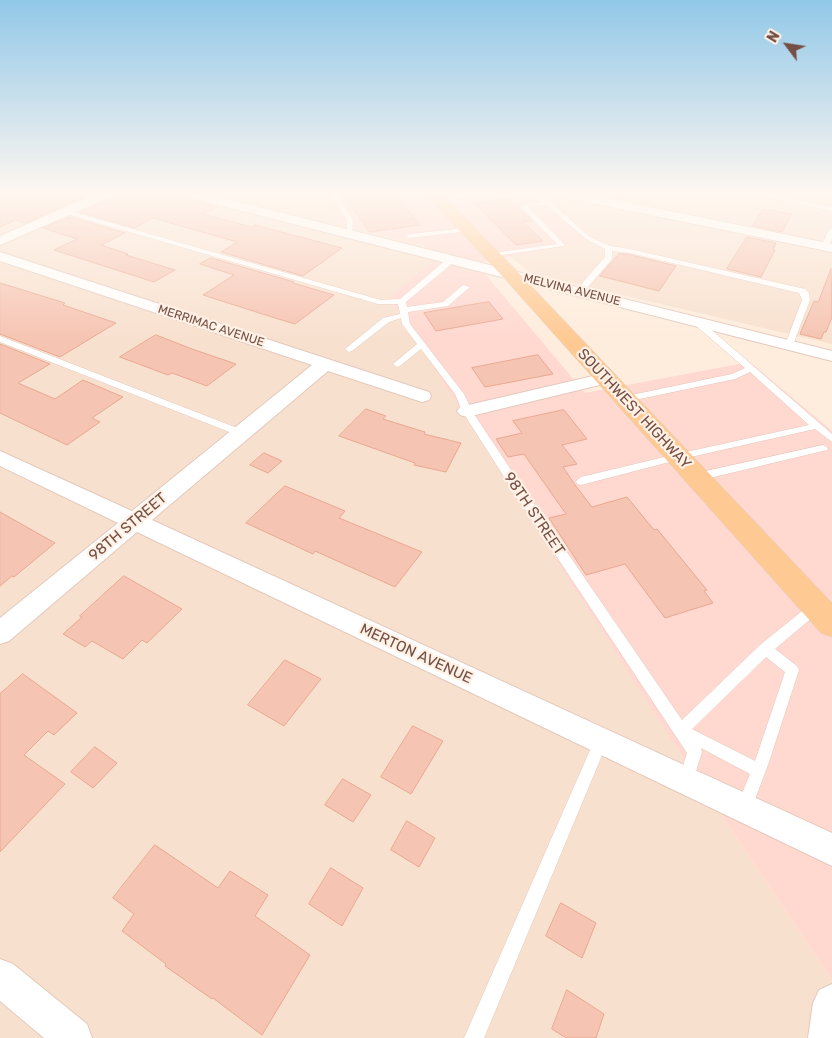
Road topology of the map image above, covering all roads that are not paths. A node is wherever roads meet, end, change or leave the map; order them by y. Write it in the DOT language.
graph roads {
  1 [pos="176,243"];
  2 [pos="387,243"];
  3 [pos="481,243"];
  4 [pos="560,243"];
  5 [pos="599,243"];
  6 [pos="810,243"];
  7 [pos="828,247"];
  8 [pos="608,248"];
  9 [pos="492,255"];
  10 [pos="0,256"];
  11 [pos="451,260"];
  12 [pos="511,275"];
  13 [pos="466,287"];
  14 [pos="578,292"];
  15 [pos="403,309"];
  16 [pos="697,322"];
  17 [pos="0,339"];
  18 [pos="420,345"];
  19 [pos="789,345"];
  20 [pos="349,350"];
  21 [pos="832,356"];
  22 [pos="325,364"];
  23 [pos="397,364"];
  24 [pos="750,369"];
  25 [pos="606,378"];
  26 [pos="422,396"];
  27 [pos="625,399"];
  28 [pos="467,411"];
  29 [pos="817,426"];
  30 [pos="241,434"];
  31 [pos="832,439"];
  32 [pos="823,448"];
  33 [pos="677,456"];
  34 [pos="0,458"];
  35 [pos="697,478"];
  36 [pos="581,481"];
  37 [pos="134,522"];
  38 [pos="824,616"];
  39 [pos="0,633"];
  40 [pos="765,649"];
  41 [pos="681,731"];
  42 [pos="600,741"];
  43 [pos="758,770"];
  44 [pos="686,782"];
  45 [pos="744,808"];
  46 [pos="832,850"];
  47 [pos="0,977"];
  48 [pos="832,1003"];
  49 [pos="73,1038"];
  50 [pos="474,1038"];
  51 [pos="827,1038"];
  1 -- 15 [label="lane"];
  2 -- 11 [label="street, MELVINA AVENUE"];
  3 -- 9 [label="main road, SOUTHWEST HIGHWAY"];
  4 -- 9 [label="lane"];
  5 -- 8 [label="lane"];
  6 -- 7 [label="street"];
  8 -- 14 [label="lane"];
  8 -- 19 [label="lane"];
  9 -- 12 [label="main road, SOUTHWEST HIGHWAY"];
  10 -- 22 [label="street, MERRIMAC AVENUE"];
  11 -- 12 [label="street, MELVINA AVENUE"];
  11 -- 15 [label="lane"];
  12 -- 14 [label="street, MELVINA AVENUE"];
  12 -- 25 [label="main road, SOUTHWEST HIGHWAY"];
  13 -- 15 [label="lane"];
  14 -- 16 [label="street, MELVINA AVENUE"];
  15 -- 18 [label="lane, 98TH STREET"];
  15 -- 20 [label="lane"];
  16 -- 19 [label="street, MELVINA AVENUE"];
  16 -- 24 [label="lane"];
  17 -- 30 [label="lane"];
  18 -- 23 [label="lane"];
  18 -- 28 [label="lane, 98TH STREET"];
  19 -- 21 [label="street, MELVINA AVENUE"];
  22 -- 26 [label="street, MERRIMAC AVENUE"];
  22 -- 30 [label="street, 98TH STREET"];
  24 -- 27 [label="lane"];
  24 -- 29 [label="lane"];
  25 -- 27 [label="main road, SOUTHWEST HIGHWAY"];
  25 -- 28 [label="street"];
  27 -- 33 [label="main road, SOUTHWEST HIGHWAY"];
  28 -- 41 [label="lane, 98TH STREET"];
  29 -- 31 [label="lane"];
  29 -- 33 [label="lane"];
  30 -- 37 [label="street, 98TH STREET"];
  32 -- 35 [label="lane"];
  33 -- 35 [label="main road, SOUTHWEST HIGHWAY"];
  33 -- 36 [label="lane"];
  34 -- 37 [label="street, MERTON AVENUE"];
  35 -- 38 [label="main road, SOUTHWEST HIGHWAY"];
  37 -- 39 [label="street, 98TH STREET"];
  37 -- 42 [label="street, MERTON AVENUE"];
  38 -- 40 [label="lane"];
  40 -- 41 [label="lane"];
  40 -- 43 [label="lane"];
  41 -- 43 [label="lane"];
  41 -- 44 [label="lane, 98TH STREET"];
  42 -- 44 [label="street, MERTON AVENUE"];
  42 -- 50 [label="lane"];
  43 -- 45 [label="lane"];
  44 -- 45 [label="street, MERTON AVENUE"];
  45 -- 46 [label="street, MERTON AVENUE"];
  47 -- 49 [label="street"];
  48 -- 51 [label="street"];
}
